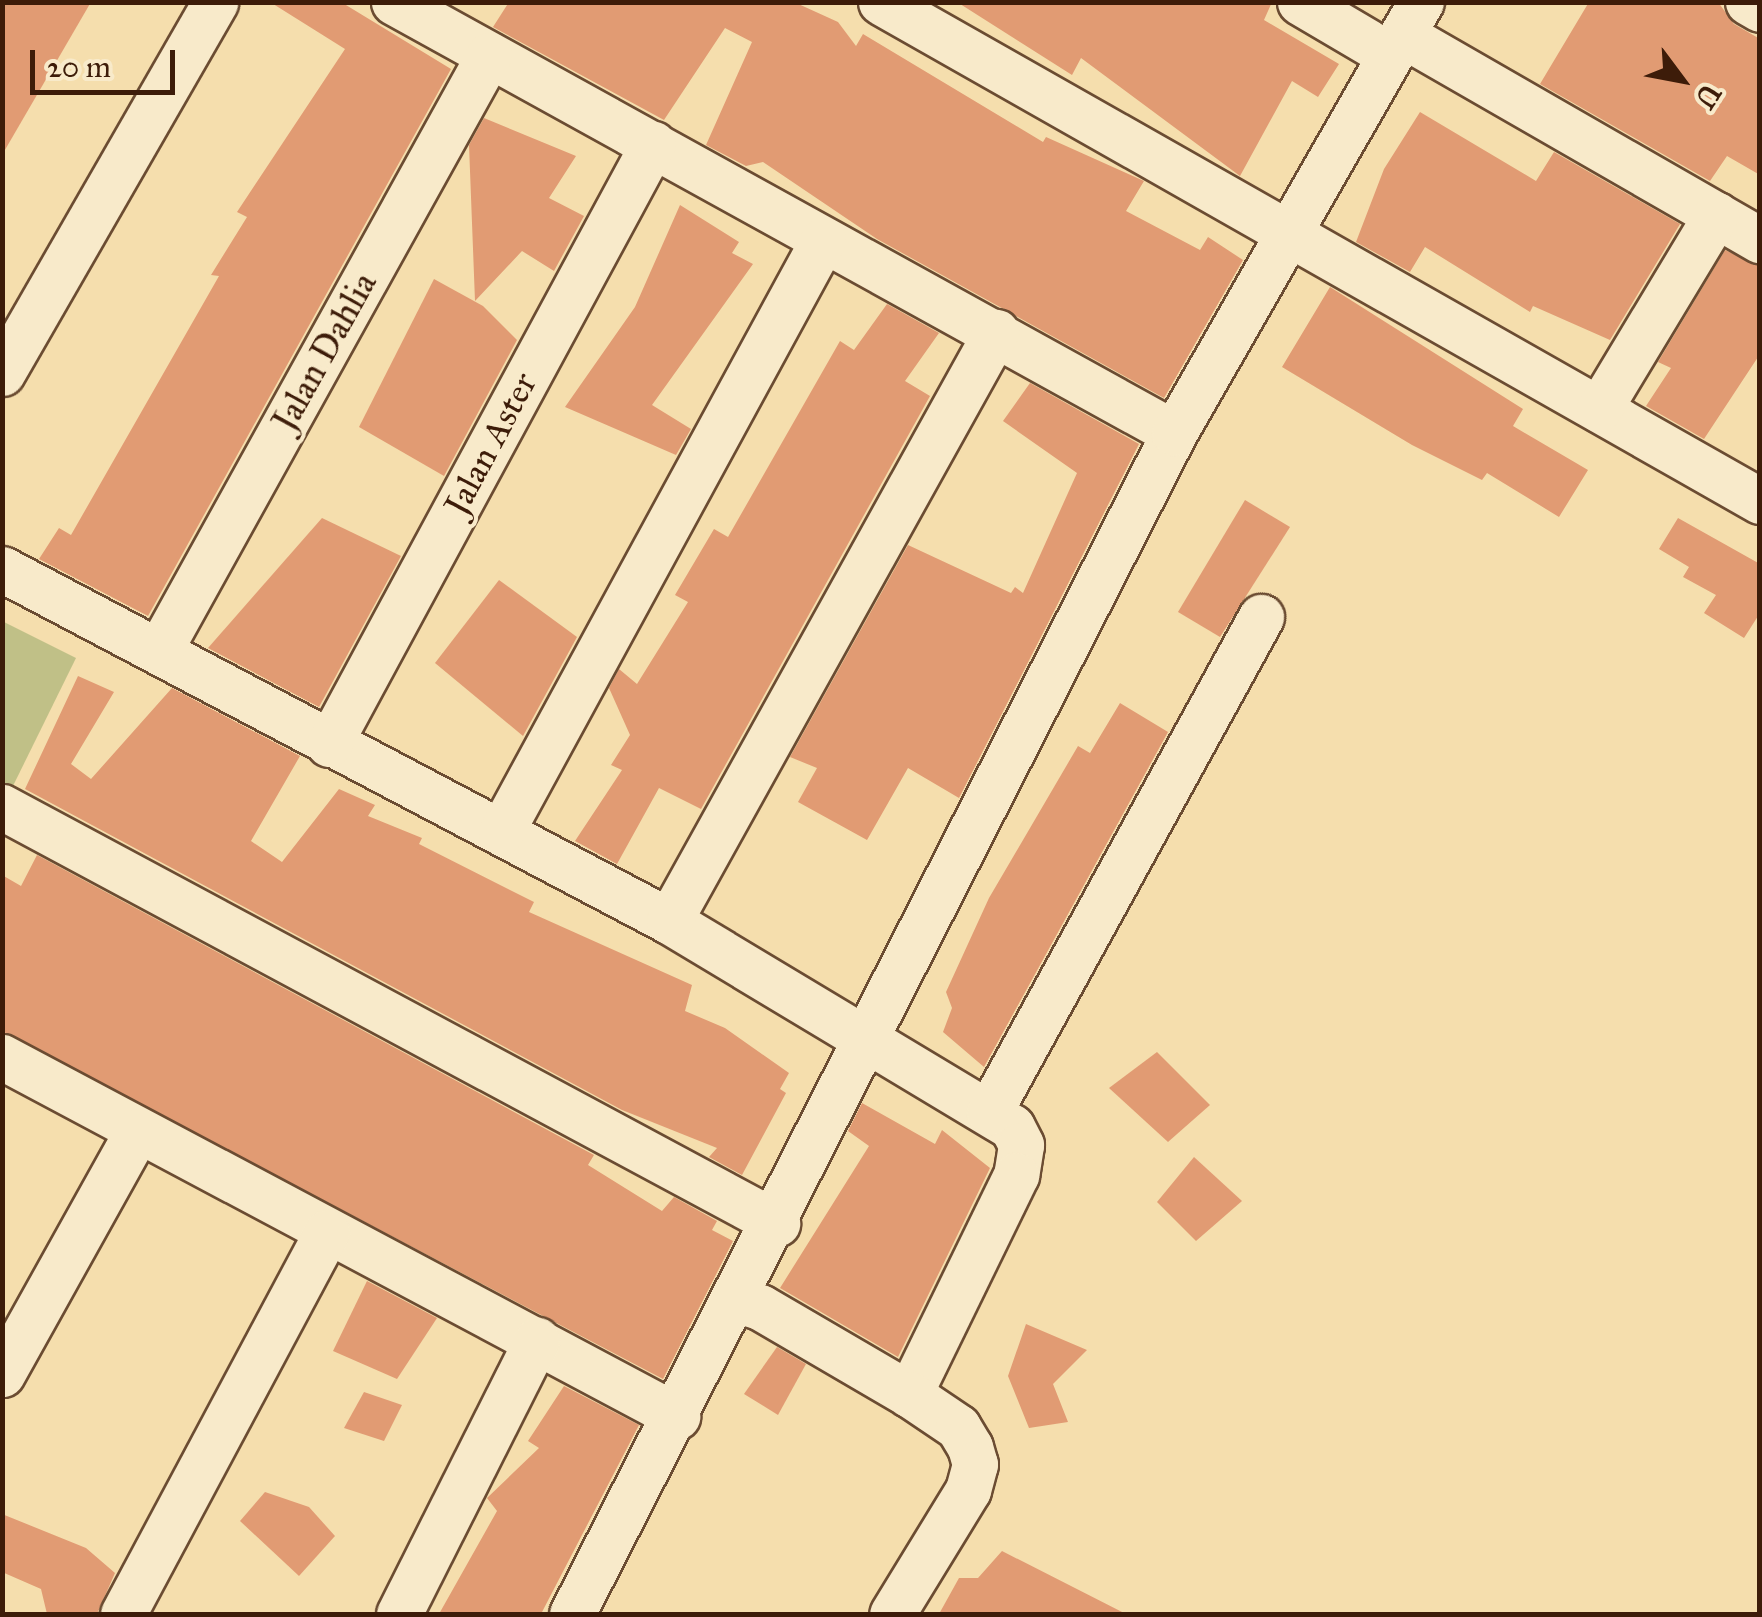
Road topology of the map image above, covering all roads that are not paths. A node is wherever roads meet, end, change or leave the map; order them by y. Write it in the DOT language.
graph roads {
  1 [pos="215,2"];
  2 [pos="394,2"];
  3 [pos="881,2"];
  4 [pos="1300,2"];
  5 [pos="1748,2"];
  6 [pos="1760,9"];
  7 [pos="1405,31"];
  8 [pos="489,55"];
  9 [pos="652,144"];
  10 [pos="1716,215"];
  11 [pos="1292,232"];
  12 [pos="823,240"];
  13 [pos="1760,240"];
  14 [pos="996,332"];
  15 [pos="5,364"];
  16 [pos="1599,409"];
  17 [pos="1174,433"];
  18 [pos="1760,501"];
  19 [pos="2,569"];
  20 [pos="1261,617"];
  21 [pos="160,649"];
  22 [pos="329,744"];
  23 [pos="2,807"];
  24 [pos="501,832"];
  25 [pos="669,921"];
  26 [pos="866,1036"];
  27 [pos="2,1057"];
  28 [pos="989,1112"];
  29 [pos="138,1130"];
  30 [pos="777,1223"];
  31 [pos="327,1232"];
  32 [pos="734,1299"];
  33 [pos="537,1340"];
  34 [pos="2,1374"];
  35 [pos="909,1394"];
  36 [pos="678,1416"];
  37 [pos="123,1614"];
  38 [pos="398,1614"];
  39 [pos="572,1614"];
  40 [pos="892,1614"];
  1 -- 15 [label="street"];
  2 -- 8 [label="street"];
  3 -- 11 [label="street"];
  4 -- 7 [label="street"];
  5 -- 6 [label="street"];
  7 -- 10 [label="street"];
  7 -- 11 [label="street"];
  8 -- 9 [label="street"];
  8 -- 21 [label="street, Jalan Dahlia"];
  9 -- 12 [label="street"];
  9 -- 22 [label="street, Jalan Aster"];
  10 -- 13 [label="street"];
  10 -- 16 [label="street"];
  11 -- 16 [label="street"];
  11 -- 17 [label="street"];
  12 -- 14 [label="street"];
  12 -- 24 [label="street"];
  14 -- 17 [label="street"];
  14 -- 25 [label="street"];
  16 -- 18 [label="street"];
  17 -- 26 [label="street"];
  19 -- 21 [label="street"];
  20 -- 28 [label="street"];
  21 -- 22 [label="street"];
  22 -- 24 [label="street"];
  23 -- 30 [label="street"];
  24 -- 25 [label="street"];
  25 -- 26 [label="street"];
  26 -- 28 [label="street"];
  26 -- 30 [label="street"];
  27 -- 29 [label="street"];
  28 -- 35 [label="street"];
  29 -- 31 [label="street"];
  29 -- 34 [label="street"];
  30 -- 32 [label="street"];
  31 -- 33 [label="street"];
  31 -- 37 [label="street"];
  32 -- 35 [label="street"];
  32 -- 36 [label="street"];
  33 -- 36 [label="street"];
  33 -- 38 [label="street"];
  35 -- 40 [label="street"];
  36 -- 39 [label="street"];
}
